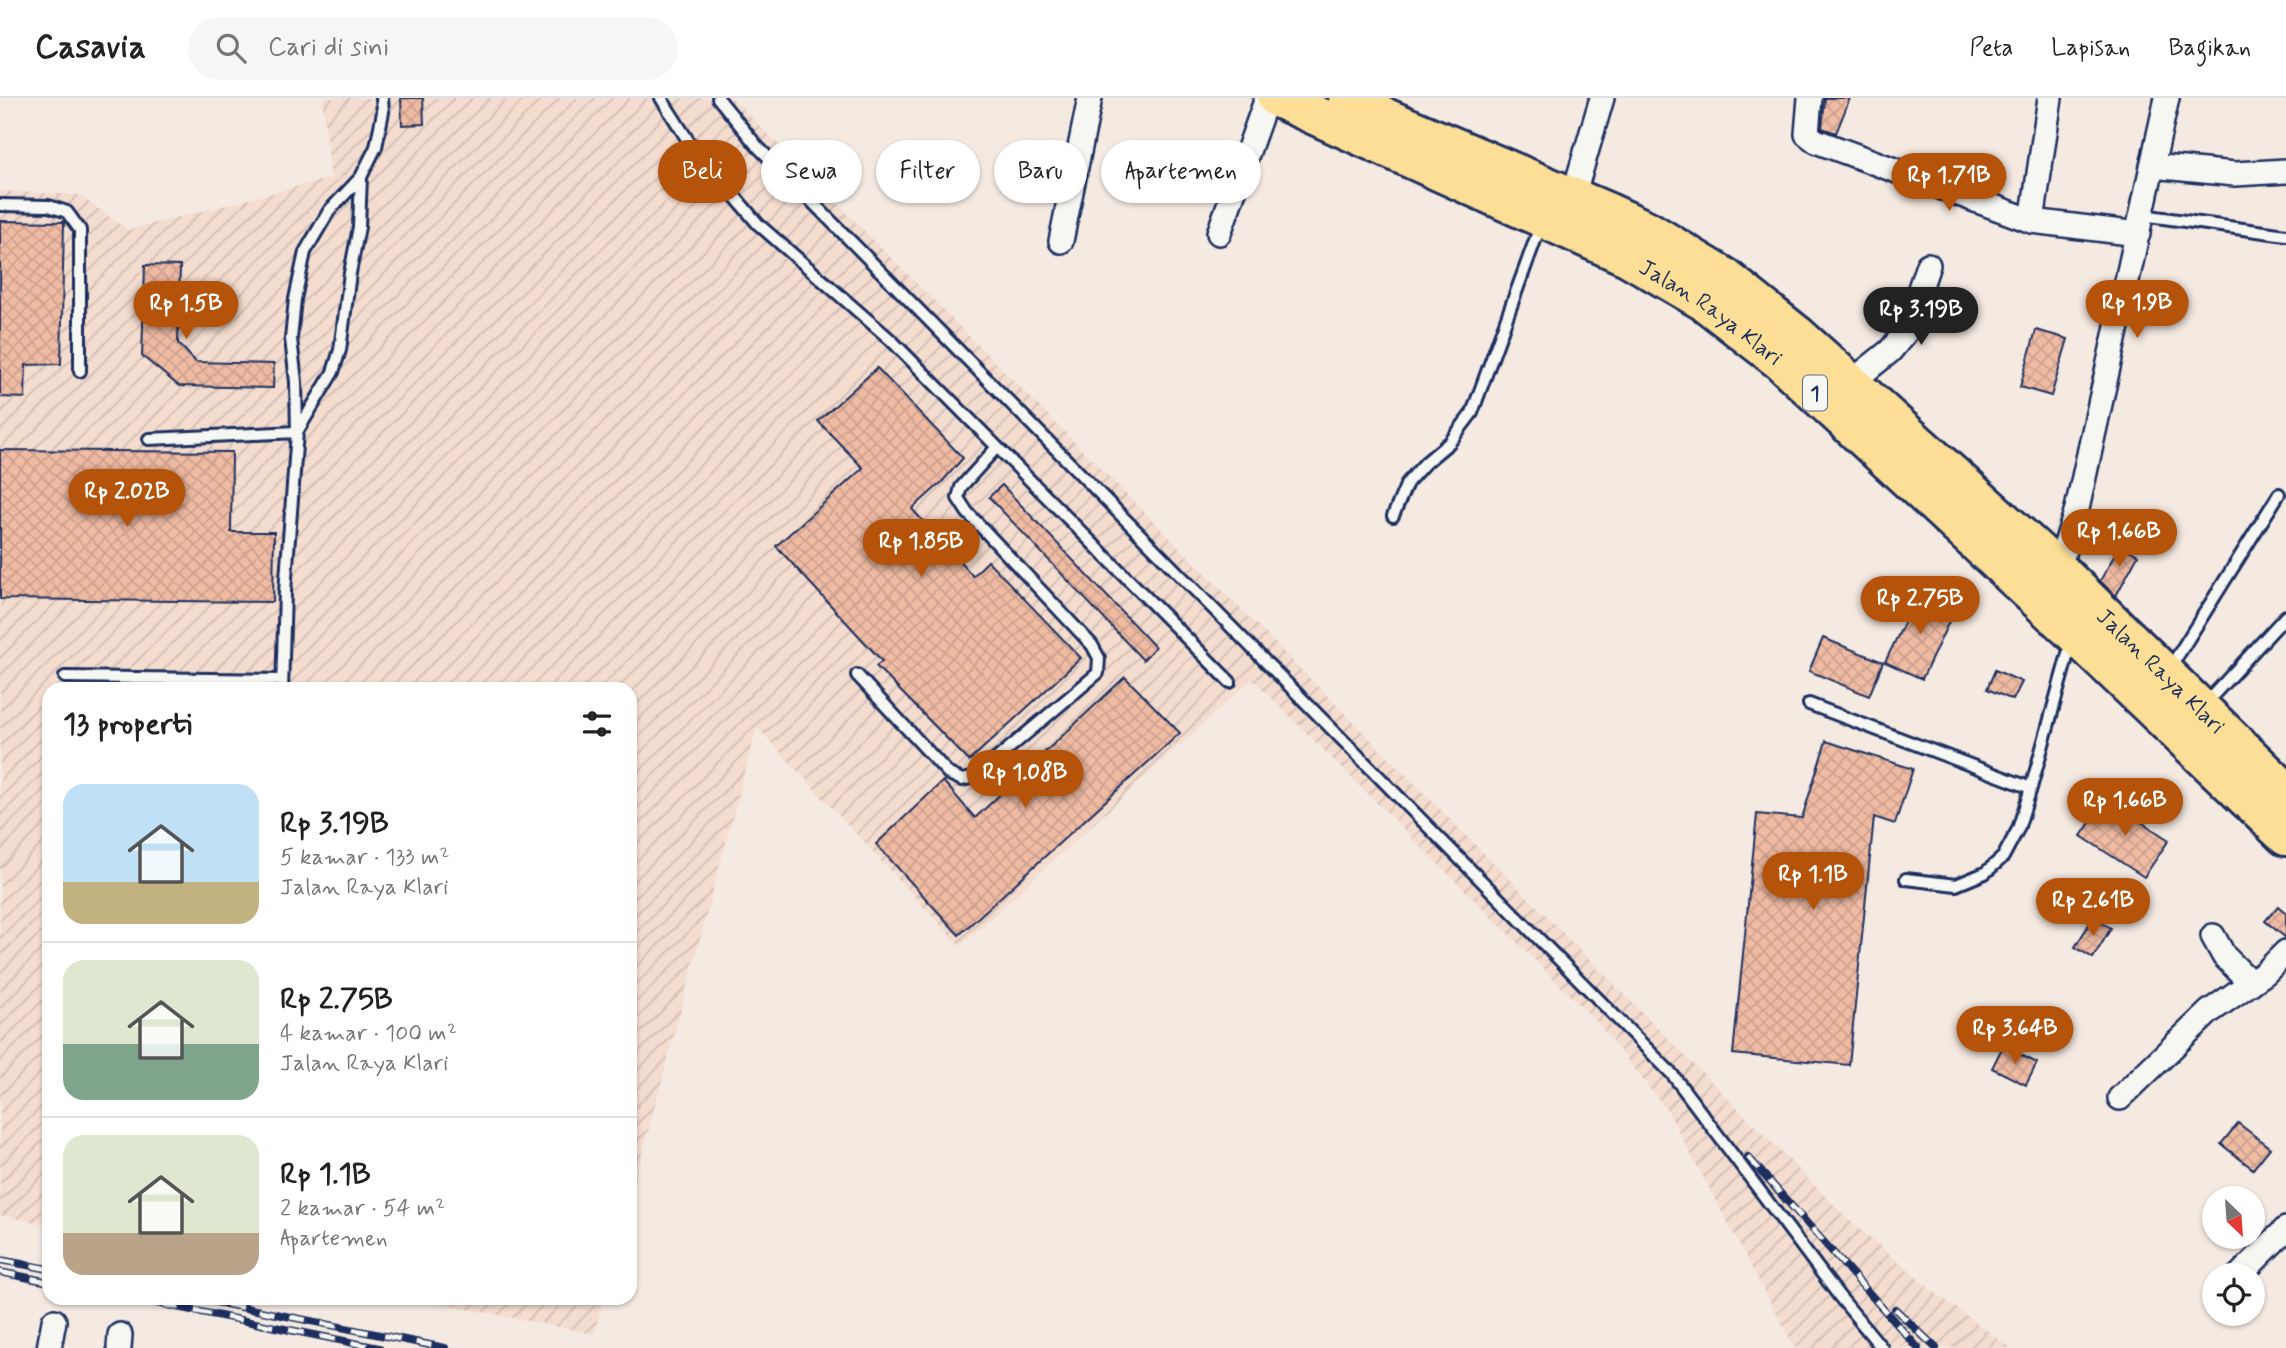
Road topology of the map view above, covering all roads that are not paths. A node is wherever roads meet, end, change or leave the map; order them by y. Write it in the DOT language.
graph roads {
  1 [pos="382,98"];
  2 [pos="661,98"];
  3 [pos="718,98"];
  4 [pos="1090,98"];
  5 [pos="1266,98"];
  6 [pos="1277,98"];
  7 [pos="1340,98"];
  8 [pos="1602,98"];
  9 [pos="1810,98"];
  10 [pos="2050,98"];
  11 [pos="2167,98"];
  12 [pos="2152,166"];
  13 [pos="2286,171"];
  14 [pos="361,177"];
  15 [pos="0,205"];
  16 [pos="1559,207"];
  17 [pos="2032,221"];
  18 [pos="2140,225"];
  19 [pos="1219,233"];
  20 [pos="2286,234"];
  21 [pos="1061,241"];
  22 [pos="1928,265"];
  23 [pos="80,371"];
  24 [pos="1849,384"];
  25 [pos="297,432"];
  26 [pos="149,439"];
  27 [pos="997,447"];
  28 [pos="2279,494"];
  29 [pos="1393,516"];
  30 [pos="2058,569"];
  31 [pos="2286,616"];
  32 [pos="2074,633"];
  33 [pos="857,675"];
  34 [pos="2165,676"];
  35 [pos="65,677"];
  36 [pos="201,682"];
  37 [pos="282,682"];
  38 [pos="1230,682"];
  39 [pos="1809,704"];
  40 [pos="2200,709"];
  41 [pos="2234,742"];
  42 [pos="2286,754"];
  43 [pos="2031,788"];
  44 [pos="2286,792"];
  45 [pos="2286,836"];
  46 [pos="1906,879"];
  47 [pos="2213,936"];
  48 [pos="2286,952"];
  49 [pos="2251,983"];
  50 [pos="2120,1098"];
  51 [pos="2286,1229"];
  52 [pos="2252,1263"];
  53 [pos="54,1321"];
  54 [pos="49,1348"];
  55 [pos="1882,1348"];
  1 -- 14 [label="lane"];
  2 -- 27 [label="lane"];
  3 -- 55 [label="lane"];
  4 -- 21 [label="street"];
  5 -- 19 [label="street"];
  6 -- 16 [label="highway, Jalan Raya Klari / 1"];
  7 -- 16 [label="highway, Jalan Raya Klari / 1"];
  8 -- 16 [label="street"];
  9 -- 17 [label="street"];
  10 -- 17 [label="street"];
  11 -- 12 [label="street"];
  12 -- 13 [label="street"];
  12 -- 18 [label="street"];
  14 -- 25 [label="lane"];
  14 -- 25 [label="lane"];
  15 -- 23 [label="lane"];
  16 -- 24 [label="highway, Jalan Raya Klari / 1"];
  16 -- 29 [label="lane"];
  16 -- 32 [label="highway, Jalan Raya Klari / 1"];
  17 -- 18 [label="street"];
  18 -- 20 [label="lane"];
  18 -- 30 [label="street"];
  22 -- 24 [label="street"];
  24 -- 30 [label="highway, Jalan Raya Klari / 1"];
  25 -- 26 [label="lane"];
  25 -- 37 [label="lane"];
  27 -- 33 [label="lane"];
  27 -- 38 [label="lane"];
  28 -- 34 [label="lane"];
  30 -- 34 [label="highway, Jalan Raya Klari / 1"];
  31 -- 40 [label="lane"];
  32 -- 43 [label="lane"];
  32 -- 45 [label="highway, Jalan Raya Klari / 1"];
  34 -- 40 [label="highway, Jalan Raya Klari / 1"];
  35 -- 36 [label="lane"];
  39 -- 43 [label="lane"];
  40 -- 41 [label="highway, Jalan Raya Klari / 1"];
  41 -- 42 [label="highway"];
  41 -- 44 [label="highway, Jalan Raya Klari / 1"];
  43 -- 46 [label="lane"];
  47 -- 49 [label="street"];
  48 -- 49 [label="street"];
  49 -- 50 [label="street"];
  51 -- 52 [label="street"];
  53 -- 54 [label="street"];
}
